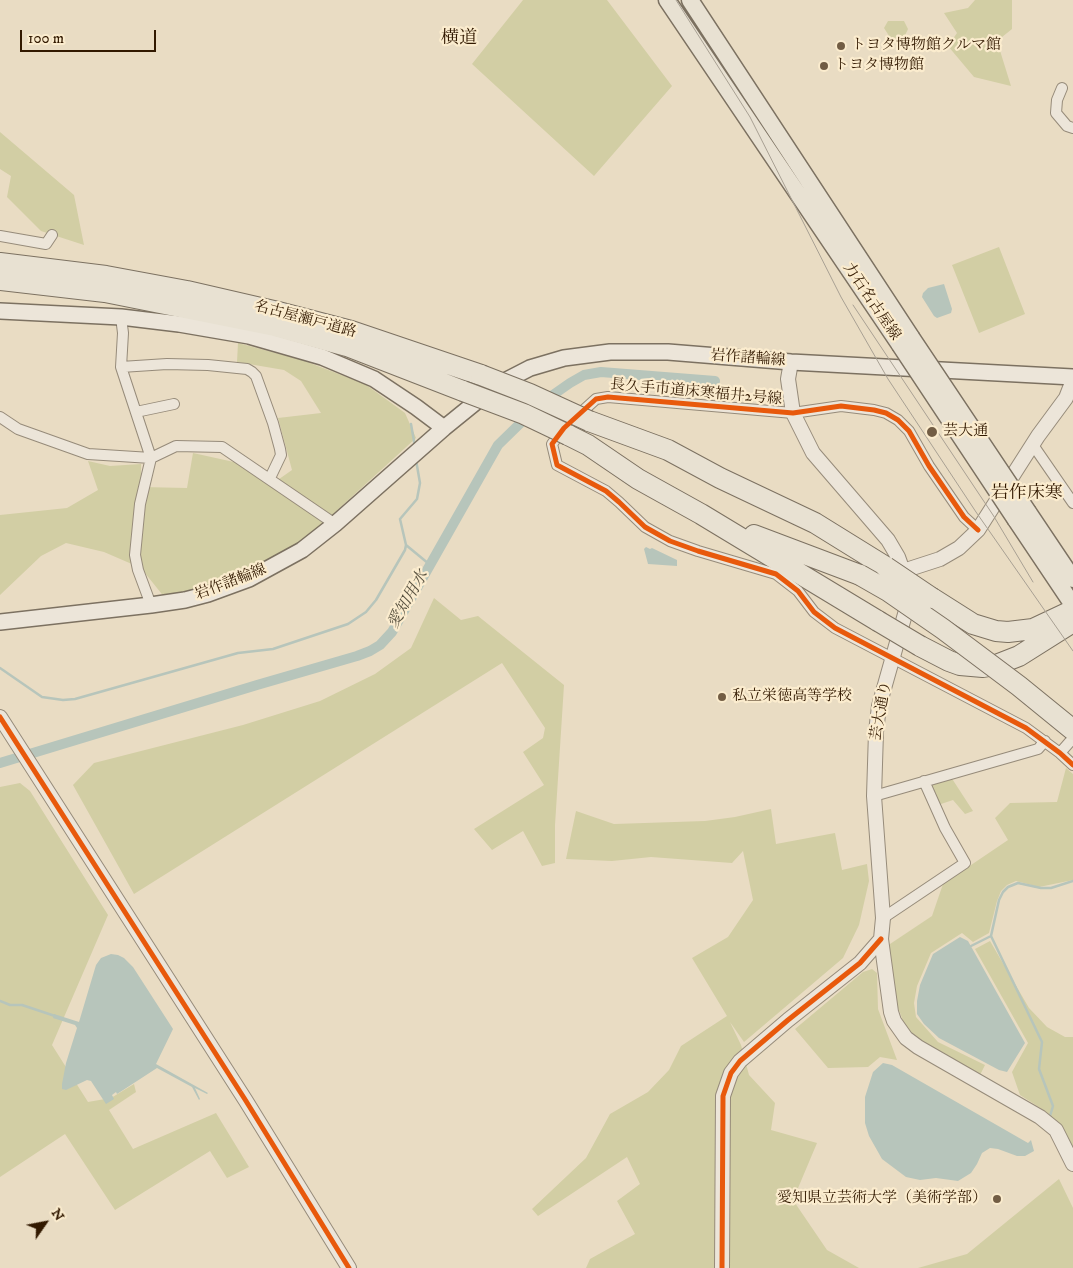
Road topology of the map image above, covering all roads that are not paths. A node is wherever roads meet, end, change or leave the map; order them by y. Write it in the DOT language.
graph roads {
  1 [pos="667,0"];
  2 [pos="690,0"];
  3 [pos="1062,88"];
  4 [pos="1073,128"];
  5 [pos="52,235"];
  6 [pos="0,236"];
  7 [pos="0,263"];
  8 [pos="0,280"];
  9 [pos="874,294"];
  10 [pos="0,311"];
  11 [pos="121,318"];
  12 [pos="791,362"];
  13 [pos="121,368"];
  14 [pos="1073,379"];
  15 [pos="174,404"];
  16 [pos="136,412"];
  17 [pos="793,414"];
  18 [pos="0,417"];
  19 [pos="444,428"];
  20 [pos="1033,445"];
  21 [pos="151,458"];
  22 [pos="270,478"];
  23 [pos="720,478"];
  24 [pos="1073,502"];
  25 [pos="701,514"];
  26 [pos="1022,516"];
  27 [pos="335,524"];
  28 [pos="978,530"];
  29 [pos="895,569"];
  30 [pos="862,570"];
  31 [pos="1073,579"];
  32 [pos="151,605"];
  33 [pos="1073,605"];
  34 [pos="1073,609"];
  35 [pos="0,622"];
  36 [pos="1073,622"];
  37 [pos="893,657"];
  38 [pos="0,717"];
  39 [pos="1073,721"];
  40 [pos="1073,730"];
  41 [pos="1073,738"];
  42 [pos="1045,741"];
  43 [pos="1060,753"];
  44 [pos="1073,765"];
  45 [pos="924,781"];
  46 [pos="874,796"];
  47 [pos="883,918"];
  48 [pos="881,939"];
  49 [pos="1073,1164"];
  50 [pos="349,1268"];
  51 [pos="722,1268"];
  1 -- 9 [label="main road, 力石名古屋線"];
  2 -- 9 [label="main road, 力石名古屋線"];
  3 -- 4 [label="street"];
  5 -- 6 [label="street"];
  7 -- 23 [label="highway, 名古屋瀬戸道路, bridge"];
  8 -- 25 [label="highway, 名古屋瀬戸道路, bridge"];
  9 -- 26 [label="main road, 力石名古屋線, bridge"];
  10 -- 11 [label="main road"];
  11 -- 13 [label="street"];
  11 -- 19 [label="main road"];
  12 -- 14 [label="main road, 岩作諸輪線"];
  12 -- 17 [label="street"];
  12 -- 19 [label="main road, 岩作諸輪線"];
  13 -- 16 [label="street"];
  13 -- 22 [label="street"];
  14 -- 20 [label="street"];
  15 -- 16 [label="street"];
  16 -- 21 [label="street"];
  17 -- 28 [label="street, 長久手市道床寒福井2号線"];
  17 -- 29 [label="street, 芸大通り"];
  17 -- 37 [label="street, 長久手市道床寒福井2号線"];
  18 -- 21 [label="street"];
  19 -- 27 [label="main road, 岩作諸輪線"];
  20 -- 24 [label="street"];
  20 -- 28 [label="street"];
  21 -- 22 [label="street"];
  21 -- 32 [label="street"];
  22 -- 27 [label="street"];
  23 -- 29 [label="highway"];
  23 -- 30 [label="highway"];
  25 -- 30 [label="highway"];
  25 -- 36 [label="highway, bridge"];
  26 -- 31 [label="main road, 力石名古屋線"];
  26 -- 33 [label="main road, 力石名古屋線"];
  27 -- 32 [label="main road, 岩作諸輪線"];
  28 -- 29 [label="street"];
  29 -- 34 [label="highway, bridge"];
  29 -- 37 [label="street, 芸大通り"];
  30 -- 39 [label="highway"];
  30 -- 40 [label="highway, bridge"];
  32 -- 35 [label="main road, 岩作諸輪線"];
  37 -- 42 [label="street, 長久手市道床寒福井2号線"];
  37 -- 46 [label="street, 芸大通り"];
  38 -- 50 [label="street"];
  41 -- 43 [label="street"];
  42 -- 43 [label="street, 長久手市道床寒福井2号線"];
  42 -- 45 [label="street"];
  43 -- 44 [label="street, 長久手市道床寒福井2号線"];
  45 -- 46 [label="street"];
  45 -- 47 [label="street"];
  46 -- 47 [label="street, 芸大通り"];
  47 -- 48 [label="street, 芸大通り"];
  48 -- 49 [label="street, 芸大通り"];
  48 -- 51 [label="street"];
}
